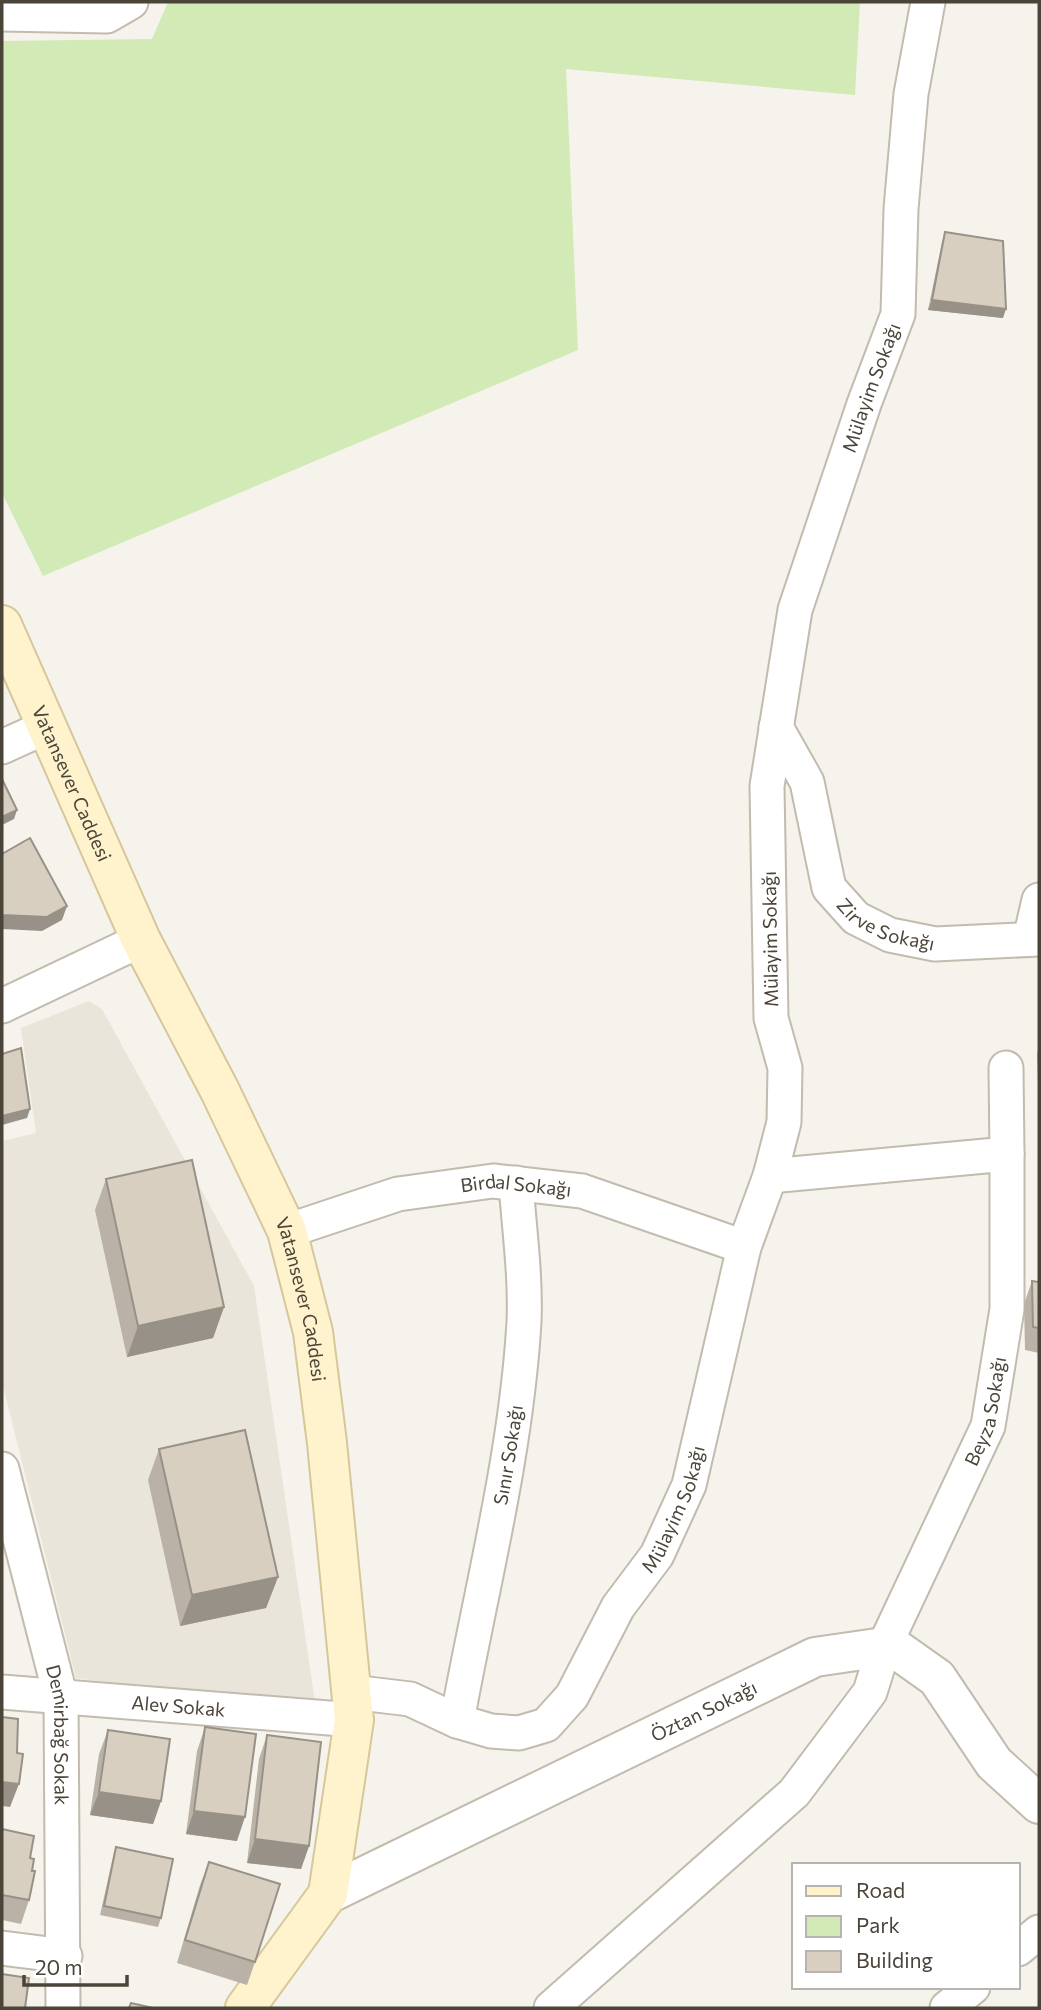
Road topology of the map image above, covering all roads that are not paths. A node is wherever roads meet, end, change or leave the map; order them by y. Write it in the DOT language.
graph roads {
  1 [pos="131,2"];
  2 [pos="928,2"];
  3 [pos="2,14"];
  4 [pos="2,625"];
  5 [pos="46,727"];
  6 [pos="776,727"];
  7 [pos="2,747"];
  8 [pos="1039,900"];
  9 [pos="1035,939"];
  10 [pos="141,940"];
  11 [pos="2,1006"];
  12 [pos="1006,1068"];
  13 [pos="1007,1154"];
  14 [pos="770,1176"];
  15 [pos="516,1183"];
  16 [pos="287,1231"];
  17 [pos="744,1247"];
  18 [pos="2,1469"];
  19 [pos="884,1647"];
  20 [pos="2,1692"];
  21 [pos="61,1698"];
  22 [pos="353,1706"];
  23 [pos="457,1721"];
  24 [pos="1039,1804"];
  25 [pos="328,1894"];
  26 [pos="1039,1932"];
  27 [pos="2,1948"];
  28 [pos="1020,1948"];
  29 [pos="65,1956"];
  30 [pos="971,1989"];
  31 [pos="63,2008"];
  32 [pos="245,2008"];
  33 [pos="551,2008"];
  34 [pos="947,2008"];
  1 -- 3 [label="street"];
  2 -- 6 [label="street, Mülayim Sokağı"];
  4 -- 5 [label="main road, Vatansever Caddesi"];
  5 -- 7 [label="street"];
  5 -- 10 [label="main road, Vatansever Caddesi"];
  6 -- 9 [label="street, Zirve Sokağı"];
  6 -- 14 [label="street, Mülayim Sokağı"];
  8 -- 9 [label="street"];
  10 -- 11 [label="street"];
  10 -- 16 [label="main road, Vatansever Caddesi"];
  12 -- 13 [label="street, Beyza Sokağı"];
  13 -- 14 [label="street"];
  13 -- 19 [label="street, Beyza Sokağı"];
  14 -- 17 [label="street, Mülayim Sokağı"];
  15 -- 16 [label="street, Birdal Sokağı"];
  15 -- 17 [label="street, Birdal Sokağı"];
  15 -- 23 [label="street, Sınır Sokağı"];
  16 -- 22 [label="main road, Vatansever Caddesi"];
  17 -- 23 [label="street, Mülayim Sokağı"];
  18 -- 21 [label="street, Demirbağ Sokak"];
  19 -- 24 [label="street"];
  19 -- 25 [label="street, Öztan Sokağı"];
  19 -- 33 [label="street, Beyza Sokağı"];
  20 -- 21 [label="street, Alev Sokak"];
  21 -- 22 [label="street, Alev Sokak"];
  21 -- 29 [label="street, Demirbağ Sokak"];
  22 -- 23 [label="street, Mülayim Sokağı"];
  22 -- 25 [label="main road, Vatansever Caddesi"];
  25 -- 32 [label="main road, Vatansever Caddesi"];
  26 -- 28 [label="street"];
  27 -- 29 [label="street"];
  29 -- 31 [label="street, Demirbağ Sokak"];
  30 -- 34 [label="street"];
}
